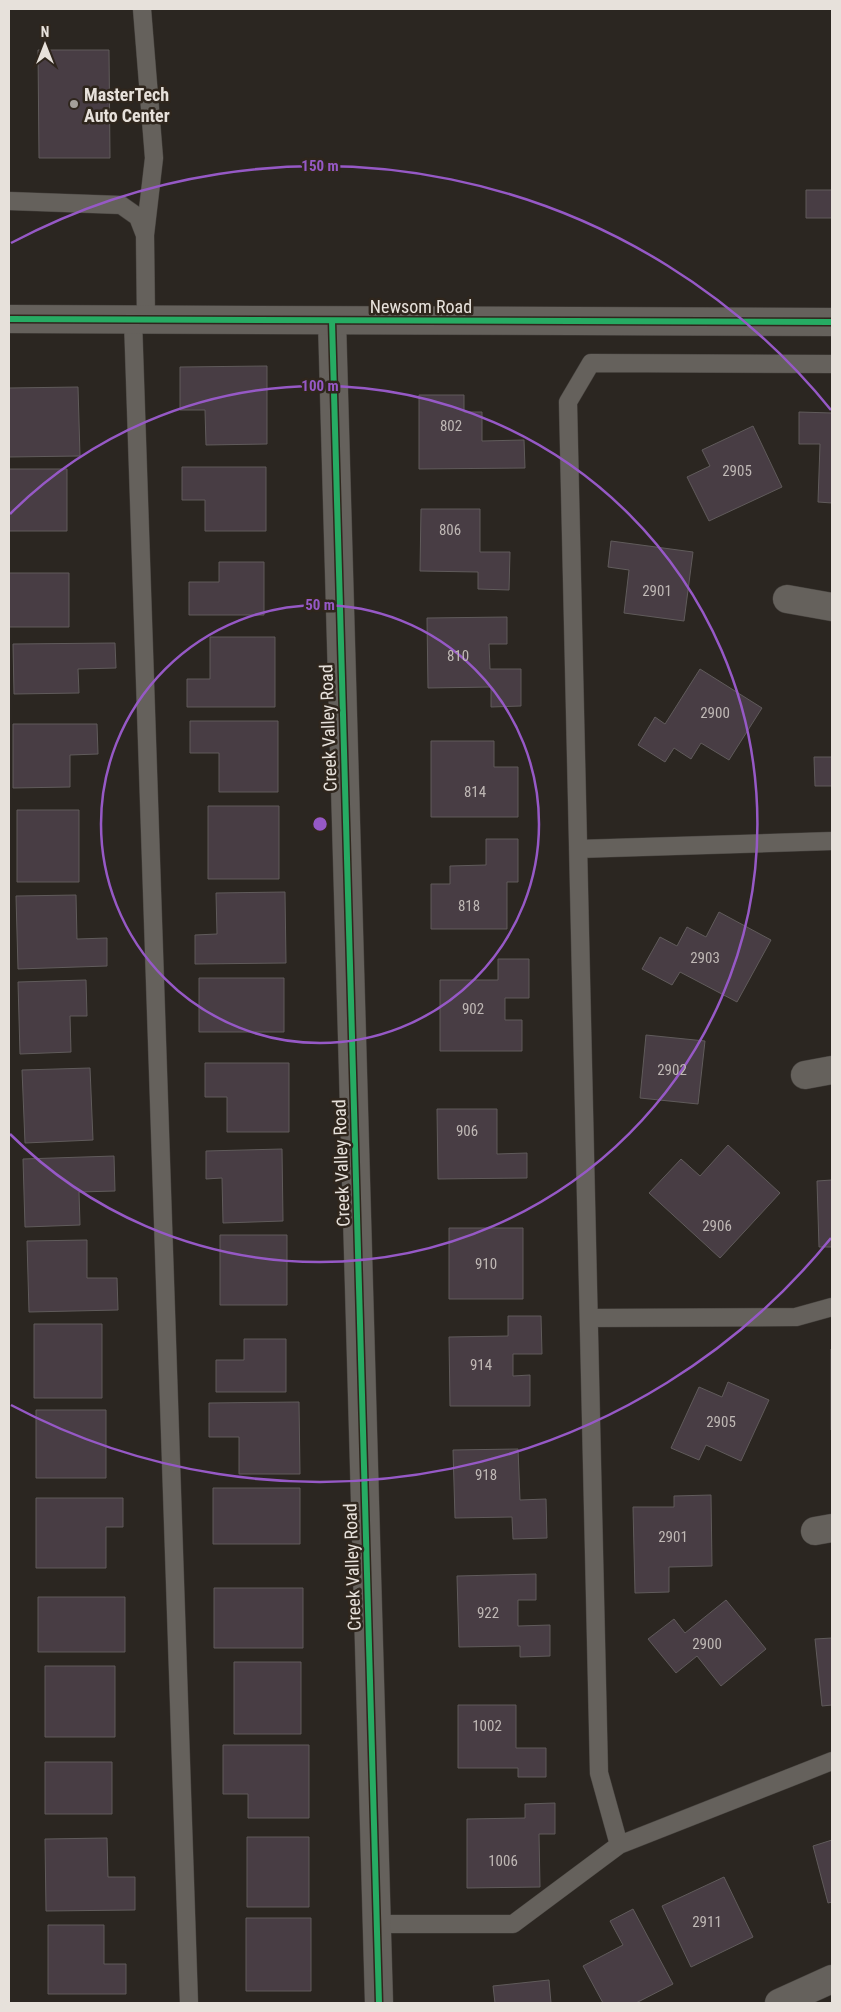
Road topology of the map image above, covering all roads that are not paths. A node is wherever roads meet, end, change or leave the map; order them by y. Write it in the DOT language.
graph roads {
  1 [pos="142,9"];
  2 [pos="9,201"];
  3 [pos="145,234"];
  4 [pos="9,319"];
  5 [pos="139,320"];
  6 [pos="332,321"];
  7 [pos="832,322"];
  8 [pos="832,364"];
  9 [pos="788,599"];
  10 [pos="832,607"];
  11 [pos="832,841"];
  12 [pos="578,849"];
  13 [pos="832,1070"];
  14 [pos="805,1075"];
  15 [pos="832,1307"];
  16 [pos="589,1318"];
  17 [pos="832,1760"];
  18 [pos="619,1845"];
  19 [pos="377,1924"];
  20 [pos="832,1979"];
  21 [pos="189,2003"];
  22 [pos="379,2003"];
  23 [pos="779,2003"];
  1 -- 3 [label="lane"];
  2 -- 3 [label="lane"];
  3 -- 5 [label="lane"];
  4 -- 5 [label="street, Newsom Road"];
  5 -- 6 [label="street, Newsom Road"];
  5 -- 21 [label="lane"];
  6 -- 7 [label="street, Newsom Road"];
  6 -- 19 [label="street, Creek Valley Road"];
  8 -- 12 [label="lane"];
  9 -- 10 [label="street"];
  11 -- 12 [label="lane"];
  12 -- 16 [label="lane"];
  13 -- 14 [label="street"];
  15 -- 16 [label="lane"];
  16 -- 18 [label="lane"];
  17 -- 18 [label="lane"];
  18 -- 19 [label="lane"];
  19 -- 22 [label="street, Creek Valley Road"];
  20 -- 23 [label="street"];
}
